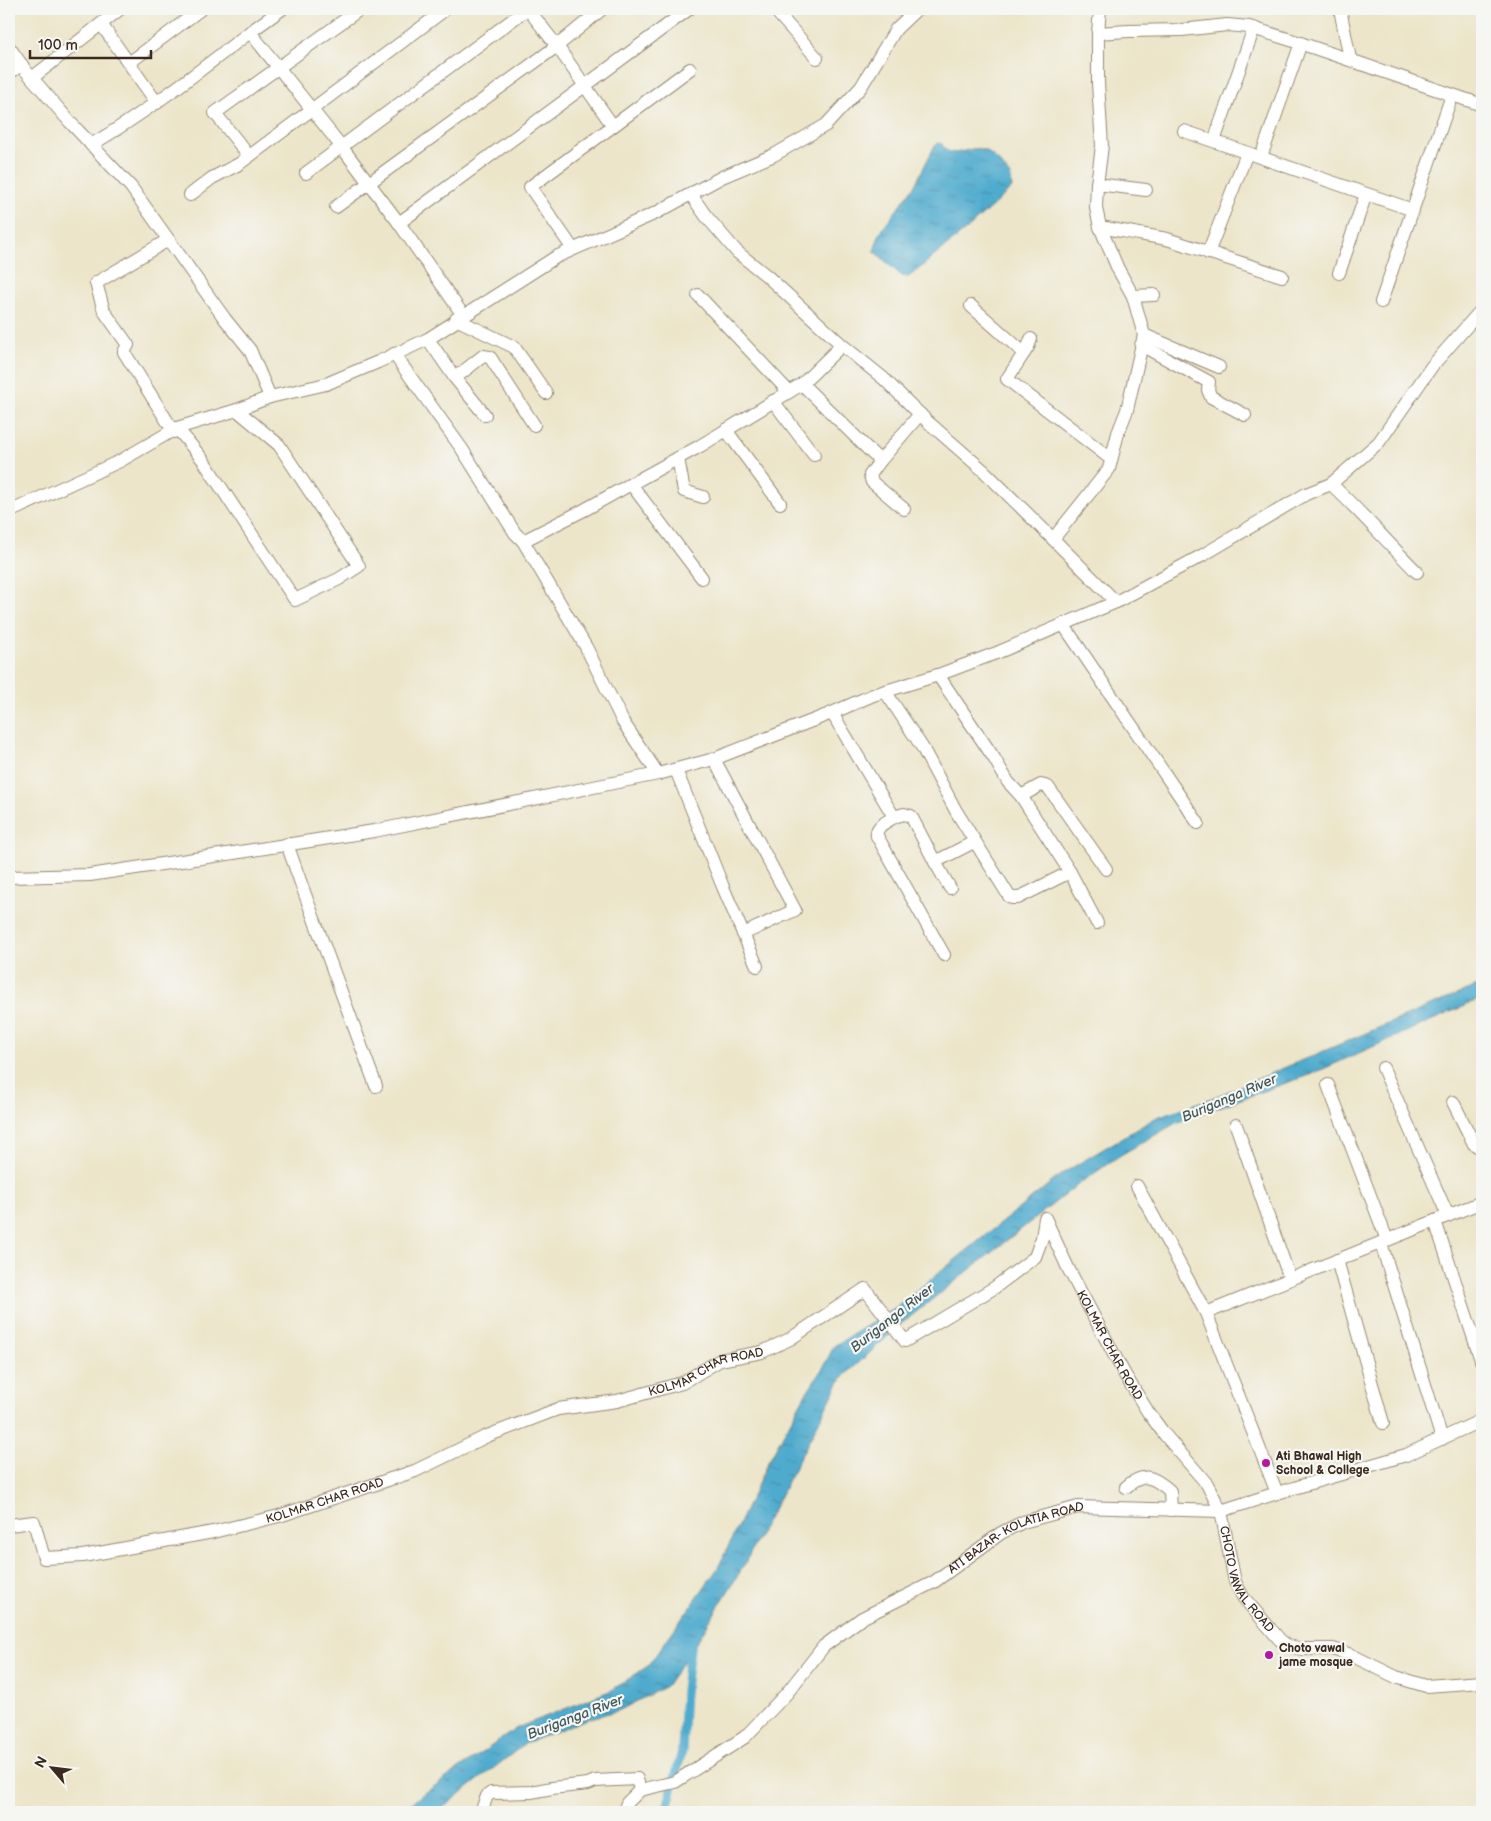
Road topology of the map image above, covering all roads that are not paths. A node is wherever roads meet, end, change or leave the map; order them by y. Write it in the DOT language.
graph roads {
  1 [pos="120,9"];
  2 [pos="201,9"];
  3 [pos="282,9"];
  4 [pos="360,9"];
  5 [pos="446,9"];
  6 [pos="528,9"];
  7 [pos="602,9"];
  8 [pos="689,9"];
  9 [pos="774,9"];
  10 [pos="917,9"];
  11 [pos="1100,9"];
  12 [pos="1340,9"];
  13 [pos="101,24"];
  14 [pos="1254,28"];
  15 [pos="250,32"];
  16 [pos="1098,33"];
  17 [pos="1301,43"];
  18 [pos="557,46"];
  19 [pos="9,48"];
  20 [pos="817,58"];
  21 [pos="1350,59"];
  22 [pos="129,63"];
  23 [pos="22,65"];
  24 [pos="277,68"];
  25 [pos="690,69"];
  26 [pos="9,74"];
  27 [pos="32,78"];
  28 [pos="585,87"];
  29 [pos="1452,95"];
  30 [pos="157,103"];
  31 [pos="1482,105"];
  32 [pos="311,110"];
  33 [pos="612,126"];
  34 [pos="1184,131"];
  35 [pos="1214,141"];
  36 [pos="91,145"];
  37 [pos="341,146"];
  38 [pos="1247,153"];
  39 [pos="249,156"];
  40 [pos="1261,158"];
  41 [pos="306,173"];
  42 [pos="369,183"];
  43 [pos="1097,184"];
  44 [pos="1146,190"];
  45 [pos="694,192"];
  46 [pos="1366,194"];
  47 [pos="190,195"];
  48 [pos="336,207"];
  49 [pos="1413,210"];
  50 [pos="399,223"];
  51 [pos="1100,227"];
  52 [pos="168,240"];
  53 [pos="573,250"];
  54 [pos="1208,253"];
  55 [pos="1339,273"];
  56 [pos="1282,276"];
  57 [pos="1154,294"];
  58 [pos="698,295"];
  59 [pos="1133,296"];
  60 [pos="1381,302"];
  61 [pos="972,306"];
  62 [pos="1482,310"];
  63 [pos="459,317"];
  64 [pos="428,338"];
  65 [pos="1031,339"];
  66 [pos="1143,340"];
  67 [pos="842,345"];
  68 [pos="1024,353"];
  69 [pos="394,354"];
  70 [pos="1219,367"];
  71 [pos="455,378"];
  72 [pos="802,384"];
  73 [pos="789,392"];
  74 [pos="546,393"];
  75 [pos="270,397"];
  76 [pos="773,401"];
  77 [pos="237,410"];
  78 [pos="920,414"];
  79 [pos="485,415"];
  80 [pos="1245,415"];
  81 [pos="534,425"];
  82 [pos="176,430"];
  83 [pos="726,430"];
  84 [pos="814,455"];
  85 [pos="678,458"];
  86 [pos="1112,459"];
  87 [pos="880,461"];
  88 [pos="631,484"];
  89 [pos="1331,484"];
  90 [pos="703,497"];
  91 [pos="780,503"];
  92 [pos="904,510"];
  93 [pos="9,512"];
  94 [pos="1053,539"];
  95 [pos="523,541"];
  96 [pos="1417,572"];
  97 [pos="702,578"];
  98 [pos="1116,602"];
  99 [pos="1063,624"];
  100 [pos="938,675"];
  101 [pos="885,691"];
  102 [pos="832,713"];
  103 [pos="714,759"];
  104 [pos="676,770"];
  105 [pos="658,774"];
  106 [pos="1021,796"];
  107 [pos="894,817"];
  108 [pos="1198,823"];
  109 [pos="974,842"];
  110 [pos="287,844"];
  111 [pos="935,862"];
  112 [pos="1106,869"];
  113 [pos="1070,872"];
  114 [pos="9,877"];
  115 [pos="950,888"];
  116 [pos="1097,923"];
  117 [pos="743,934"];
  118 [pos="944,956"];
  119 [pos="757,966"];
  120 [pos="1383,1068"];
  121 [pos="1328,1085"];
  122 [pos="376,1086"];
  123 [pos="1453,1102"];
  124 [pos="1236,1125"];
  125 [pos="1482,1149"];
  126 [pos="1136,1186"];
  127 [pos="1482,1202"];
  128 [pos="1448,1216"];
  129 [pos="1435,1221"];
  130 [pos="1384,1242"];
  131 [pos="1337,1260"];
  132 [pos="1290,1279"];
  133 [pos="1206,1313"];
  134 [pos="1482,1363"];
  135 [pos="1482,1420"];
  136 [pos="1382,1422"];
  137 [pos="1442,1439"];
  138 [pos="1207,1484"];
  139 [pos="1126,1487"];
  140 [pos="1277,1493"];
  141 [pos="1171,1510"];
  142 [pos="1221,1511"];
  143 [pos="9,1525"];
  144 [pos="1482,1682"];
  145 [pos="646,1789"];
  146 [pos="481,1812"];
  147 [pos="624,1812"];
  1 -- 13 [label="street"];
  2 -- 22 [label="street"];
  3 -- 15 [label="street"];
  4 -- 24 [label="street"];
  5 -- 32 [label="street"];
  6 -- 18 [label="street"];
  6 -- 37 [label="street"];
  7 -- 18 [label="street"];
  8 -- 28 [label="street"];
  9 -- 20 [label="street"];
  10 -- 45 [label="street"];
  11 -- 16 [label="street"];
  12 -- 21 [label="street"];
  13 -- 22 [label="street"];
  13 -- 27 [label="street"];
  14 -- 16 [label="street"];
  14 -- 17 [label="street"];
  14 -- 35 [label="street"];
  15 -- 24 [label="street"];
  15 -- 30 [label="street"];
  16 -- 43 [label="street"];
  17 -- 21 [label="street"];
  17 -- 40 [label="street"];
  18 -- 28 [label="street"];
  18 -- 42 [label="street"];
  19 -- 23 [label="street"];
  21 -- 29 [label="street"];
  22 -- 30 [label="street"];
  23 -- 26 [label="street"];
  23 -- 27 [label="street"];
  24 -- 32 [label="street"];
  24 -- 39 [label="street"];
  25 -- 33 [label="street"];
  27 -- 36 [label="street"];
  28 -- 33 [label="street"];
  28 -- 50 [label="street"];
  29 -- 31 [label="street"];
  29 -- 49 [label="street"];
  30 -- 36 [label="street"];
  32 -- 37 [label="street"];
  32 -- 39 [label="street"];
  33 -- 53 [label="street"];
  34 -- 35 [label="street"];
  35 -- 38 [label="street"];
  36 -- 52 [label="street"];
  37 -- 41 [label="street"];
  37 -- 42 [label="street"];
  38 -- 40 [label="street"];
  38 -- 54 [label="street"];
  39 -- 47 [label="street"];
  40 -- 46 [label="street"];
  42 -- 48 [label="street"];
  42 -- 50 [label="street"];
  43 -- 44 [label="street"];
  43 -- 51 [label="street"];
  45 -- 53 [label="street"];
  45 -- 67 [label="street"];
  46 -- 49 [label="street"];
  46 -- 55 [label="street"];
  49 -- 60 [label="street"];
  50 -- 63 [label="street"];
  51 -- 54 [label="street"];
  51 -- 59 [label="street"];
  52 -- 75 [label="street"];
  52 -- 82 [label="street"];
  53 -- 63 [label="street"];
  54 -- 56 [label="street"];
  57 -- 59 [label="street"];
  58 -- 73 [label="street"];
  59 -- 66 [label="street"];
  61 -- 68 [label="street"];
  62 -- 89 [label="street"];
  63 -- 64 [label="street"];
  63 -- 74 [label="street"];
  64 -- 69 [label="street"];
  64 -- 71 [label="street"];
  65 -- 68 [label="street"];
  66 -- 70 [label="street"];
  66 -- 80 [label="street"];
  66 -- 86 [label="street"];
  67 -- 72 [label="street"];
  67 -- 78 [label="street"];
  68 -- 86 [label="street"];
  69 -- 75 [label="street"];
  69 -- 95 [label="street"];
  71 -- 79 [label="street"];
  71 -- 81 [label="street"];
  72 -- 73 [label="street"];
  72 -- 87 [label="street"];
  73 -- 76 [label="street"];
  75 -- 77 [label="street"];
  76 -- 83 [label="street"];
  76 -- 84 [label="street"];
  77 -- 82 [label="street"];
  77 -- 82 [label="street"];
  78 -- 87 [label="street"];
  78 -- 94 [label="street"];
  82 -- 93 [label="street"];
  83 -- 85 [label="street"];
  83 -- 91 [label="street"];
  85 -- 88 [label="street"];
  85 -- 90 [label="street"];
  86 -- 94 [label="street"];
  87 -- 92 [label="street"];
  88 -- 95 [label="street"];
  88 -- 97 [label="street"];
  89 -- 96 [label="street"];
  89 -- 98 [label="street"];
  94 -- 98 [label="street"];
  95 -- 105 [label="street"];
  98 -- 99 [label="street"];
  99 -- 100 [label="street"];
  99 -- 108 [label="street"];
  100 -- 101 [label="street"];
  100 -- 106 [label="street"];
  101 -- 102 [label="street"];
  101 -- 109 [label="street"];
  102 -- 103 [label="street"];
  102 -- 107 [label="street"];
  103 -- 104 [label="street"];
  103 -- 117 [label="street"];
  104 -- 105 [label="street"];
  104 -- 117 [label="street"];
  105 -- 110 [label="street"];
  106 -- 112 [label="street"];
  106 -- 113 [label="street"];
  107 -- 111 [label="street"];
  107 -- 118 [label="street"];
  109 -- 111 [label="street"];
  109 -- 113 [label="street"];
  110 -- 114 [label="street"];
  110 -- 122 [label="street"];
  111 -- 115 [label="street"];
  113 -- 116 [label="street"];
  117 -- 119 [label="street"];
  120 -- 128 [label="street"];
  121 -- 130 [label="street"];
  123 -- 125 [label="street"];
  124 -- 132 [label="street"];
  126 -- 133 [label="street"];
  127 -- 128 [label="street"];
  128 -- 129 [label="street"];
  129 -- 130 [label="street"];
  129 -- 134 [label="street"];
  130 -- 131 [label="street"];
  130 -- 137 [label="street"];
  131 -- 132 [label="street"];
  131 -- 136 [label="street"];
  132 -- 133 [label="street"];
  133 -- 140 [label="street"];
  135 -- 137 [label="street, ATI BAZAR- KOLATIA ROAD"];
  137 -- 140 [label="street, ATI BAZAR- KOLATIA ROAD"];
  138 -- 142 [label="street, CHOTO VAWAL ROAD"];
  138 -- 143 [label="street, KOLMAR CHAR ROAD"];
  139 -- 141 [label="street"];
  140 -- 142 [label="street, ATI BAZAR- KOLATIA ROAD"];
  141 -- 142 [label="street, ATI BAZAR- KOLATIA ROAD"];
  141 -- 145 [label="street, ATI BAZAR- KOLATIA ROAD"];
  142 -- 144 [label="street, CHOTO VAWAL ROAD"];
  145 -- 146 [label="street"];
  145 -- 147 [label="street"];
}
